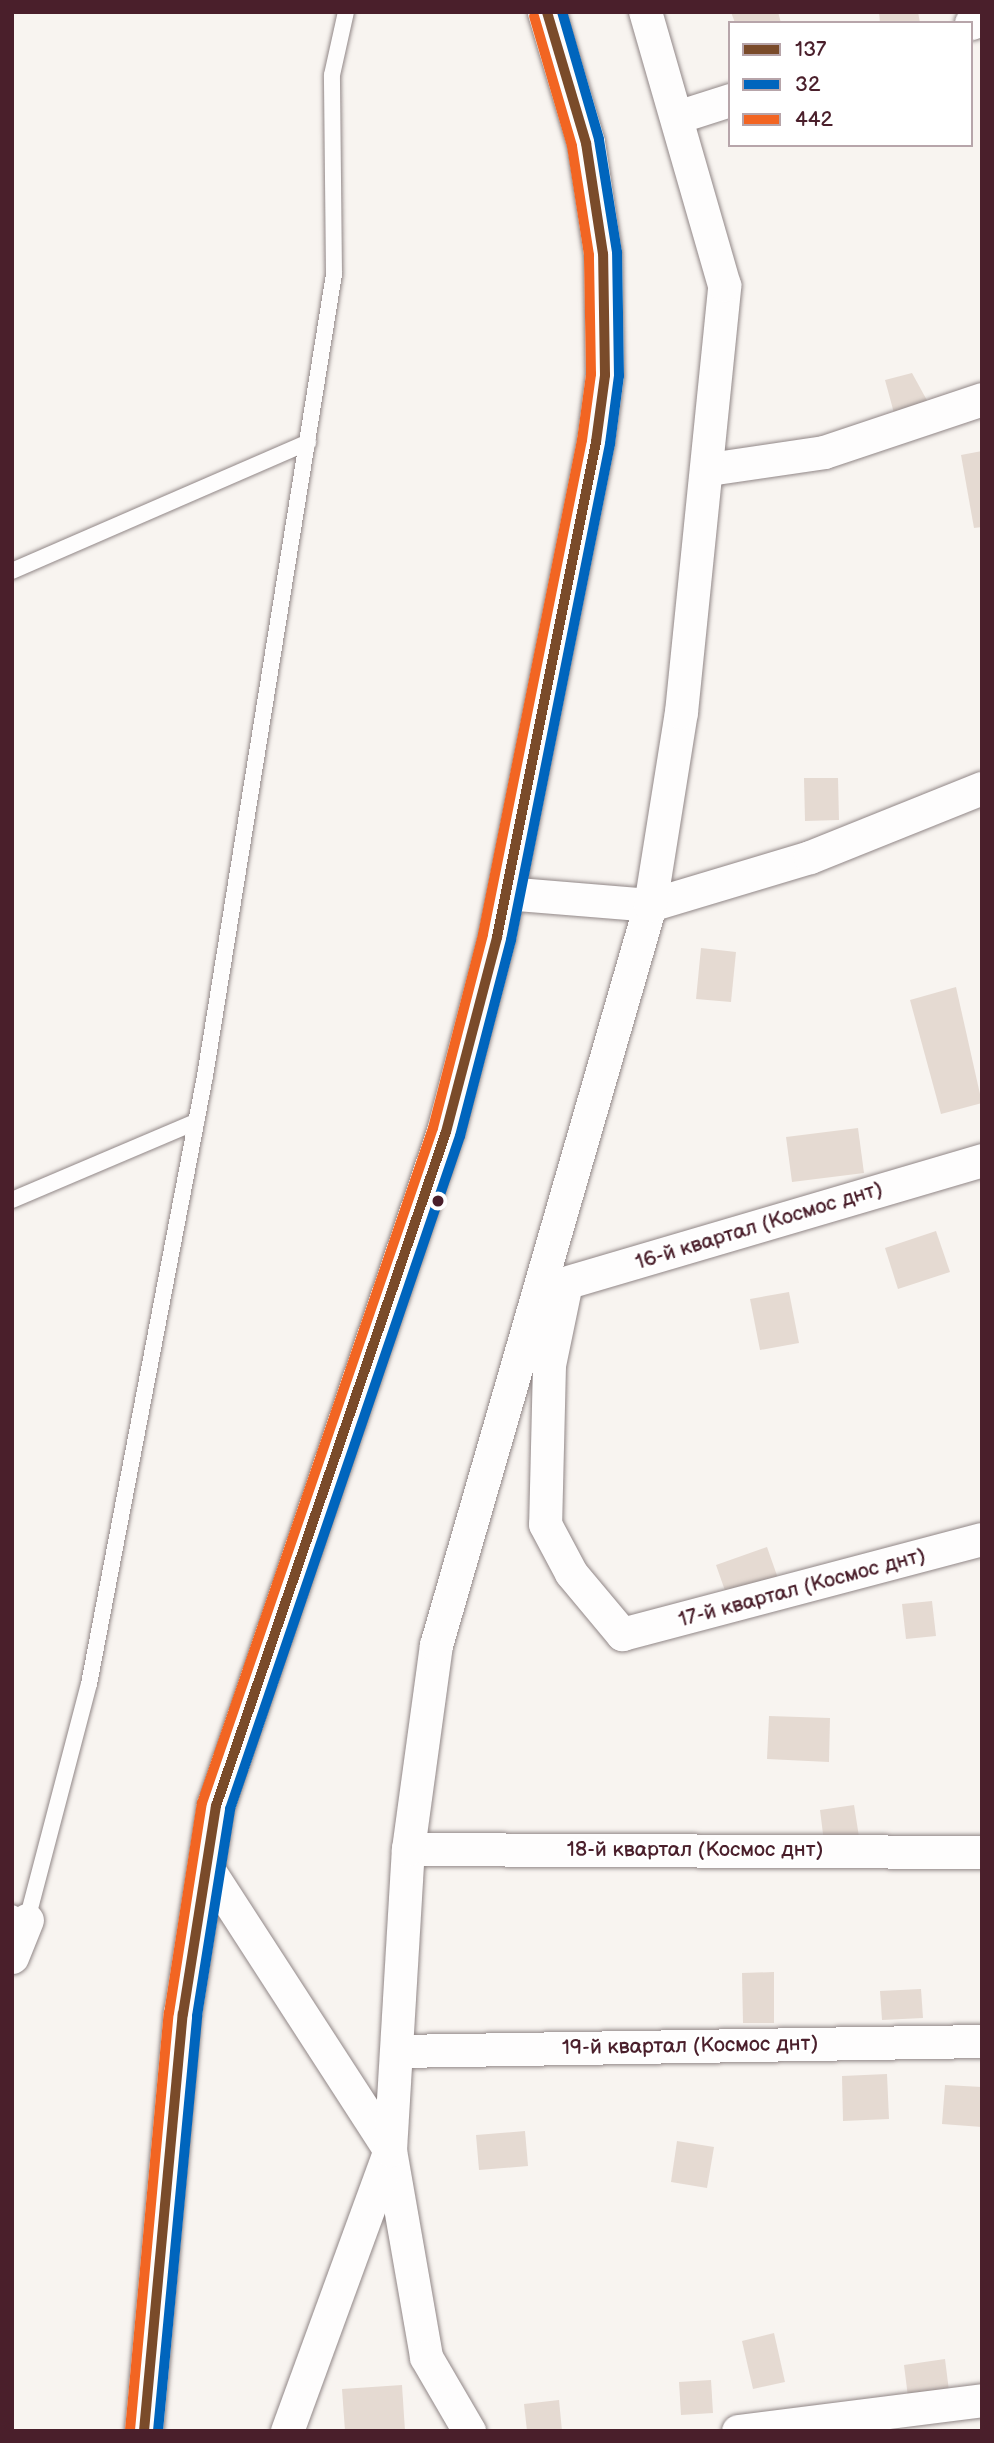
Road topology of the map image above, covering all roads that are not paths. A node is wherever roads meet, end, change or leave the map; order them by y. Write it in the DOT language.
graph roads {
  1 [pos="346,12"];
  2 [pos="547,12"];
  3 [pos="645,12"];
  4 [pos="728,101"];
  5 [pos="677,117"];
  6 [pos="982,399"];
  7 [pos="307,442"];
  8 [pos="709,469"];
  9 [pos="12,571"];
  10 [pos="982,788"];
  11 [pos="505,893"];
  12 [pos="650,905"];
  13 [pos="196,1122"];
  14 [pos="982,1160"];
  15 [pos="12,1200"];
  16 [pos="551,1287"];
  17 [pos="982,1539"];
  18 [pos="408,1849"];
  19 [pos="982,1852"];
  20 [pos="204,1863"];
  21 [pos="20,1916"];
  22 [pos="12,1957"];
  23 [pos="982,2041"];
  24 [pos="398,2051"];
  25 [pos="390,2150"];
  26 [pos="982,2400"];
  27 [pos="144,2431"];
  28 [pos="288,2431"];
  29 [pos="469,2431"];
  30 [pos="738,2431"];
  1 -- 7 [label="lane"];
  2 -- 11 [label="main road"];
  3 -- 5 [label="street"];
  4 -- 5 [label="street"];
  5 -- 8 [label="street"];
  6 -- 8 [label="street"];
  7 -- 9 [label="lane"];
  7 -- 13 [label="lane"];
  8 -- 12 [label="street"];
  10 -- 12 [label="street"];
  11 -- 12 [label="street"];
  11 -- 20 [label="main road"];
  12 -- 16 [label="street"];
  13 -- 15 [label="lane"];
  13 -- 21 [label="lane"];
  14 -- 16 [label="street, 16-й квартал (Космос днт)"];
  16 -- 17 [label="street, 17-й квартал (Космос днт)"];
  16 -- 18 [label="street"];
  18 -- 19 [label="street, 18-й квартал (Космос днт)"];
  18 -- 24 [label="street"];
  20 -- 25 [label="street"];
  20 -- 27 [label="main road"];
  21 -- 22 [label="street"];
  23 -- 24 [label="street, 19-й квартал (Космос днт)"];
  24 -- 25 [label="street"];
  25 -- 28 [label="street"];
  25 -- 29 [label="street"];
  26 -- 30 [label="street"];
}
